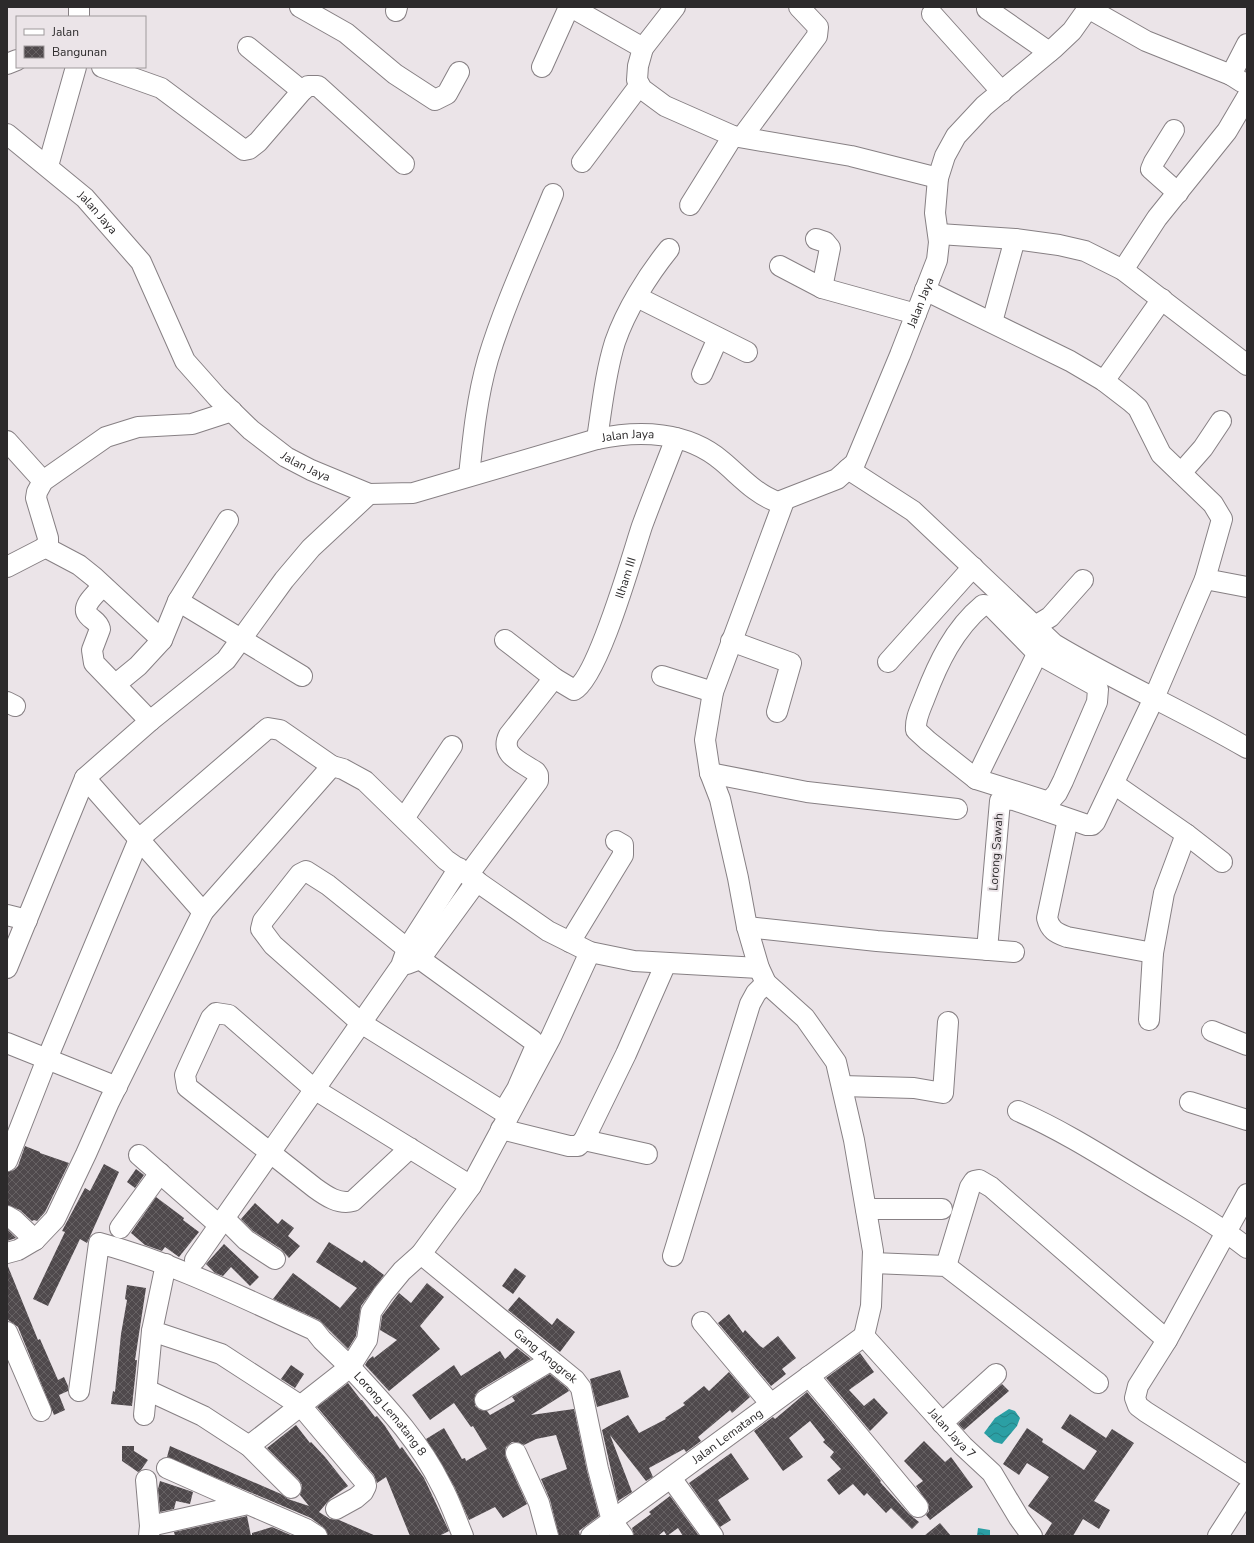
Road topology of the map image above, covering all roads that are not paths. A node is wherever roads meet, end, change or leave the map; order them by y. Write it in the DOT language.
graph roads {
  1 [pos="300,7"];
  2 [pos="570,7"];
  3 [pos="675,7"];
  4 [pos="799,7"];
  5 [pos="1088,8"];
  6 [pos="987,9"];
  7 [pos="932,14"];
  8 [pos="1247,44"];
  9 [pos="248,47"];
  10 [pos="643,48"];
  11 [pos="1049,52"];
  12 [pos="542,67"];
  13 [pos="76,68"];
  14 [pos="105,68"];
  15 [pos="459,72"];
  16 [pos="1231,75"];
  17 [pos="639,86"];
  18 [pos="1247,87"];
  19 [pos="302,91"];
  20 [pos="1002,92"];
  21 [pos="1247,96"];
  22 [pos="1174,130"];
  23 [pos="7,134"];
  24 [pos="738,137"];
  25 [pos="582,162"];
  26 [pos="404,164"];
  27 [pos="48,166"];
  28 [pos="938,178"];
  29 [pos="1178,193"];
  30 [pos="553,194"];
  31 [pos="690,205"];
  32 [pos="939,234"];
  33 [pos="816,238"];
  34 [pos="1015,239"];
  35 [pos="668,249"];
  36 [pos="780,266"];
  37 [pos="1123,270"];
  38 [pos="822,288"];
  39 [pos="925,290"];
  40 [pos="637,297"];
  41 [pos="1162,299"];
  42 [pos="916,314"];
  43 [pos="992,322"];
  44 [pos="718,338"];
  45 [pos="747,352"];
  46 [pos="1247,365"];
  47 [pos="702,374"];
  48 [pos="1104,381"];
  49 [pos="232,411"];
  50 [pos="1221,421"];
  51 [pos="676,438"];
  52 [pos="597,439"];
  53 [pos="7,441"];
  54 [pos="848,469"];
  55 [pos="1180,473"];
  56 [pos="469,476"];
  57 [pos="43,481"];
  58 [pos="369,494"];
  59 [pos="784,501"];
  60 [pos="228,520"];
  61 [pos="45,547"];
  62 [pos="973,566"];
  63 [pos="7,567"];
  64 [pos="1205,579"];
  65 [pos="1083,580"];
  66 [pos="103,586"];
  67 [pos="1247,588"];
  68 [pos="178,600"];
  69 [pos="241,639"];
  70 [pos="1039,639"];
  71 [pos="162,640"];
  72 [pos="505,640"];
  73 [pos="732,641"];
  74 [pos="888,662"];
  75 [pos="302,676"];
  76 [pos="662,676"];
  77 [pos="554,678"];
  78 [pos="116,684"];
  79 [pos="713,692"];
  80 [pos="1154,698"];
  81 [pos="777,712"];
  82 [pos="150,721"];
  83 [pos="452,746"];
  84 [pos="1247,748"];
  85 [pos="332,766"];
  86 [pos="710,773"];
  87 [pos="85,778"];
  88 [pos="976,779"];
  89 [pos="1114,784"];
  90 [pos="956,809"];
  91 [pos="405,817"];
  92 [pos="1068,819"];
  93 [pos="1186,834"];
  94 [pos="138,839"];
  95 [pos="616,842"];
  96 [pos="1222,862"];
  97 [pos="468,875"];
  98 [pos="203,912"];
  99 [pos="7,915"];
  100 [pos="27,920"];
  101 [pos="747,927"];
  102 [pos="570,942"];
  103 [pos="987,950"];
  104 [pos="590,952"];
  105 [pos="1014,952"];
  106 [pos="1153,953"];
  107 [pos="410,958"];
  108 [pos="666,963"];
  109 [pos="7,968"];
  110 [pos="763,976"];
  111 [pos="1149,1020"];
  112 [pos="948,1022"];
  113 [pos="361,1023"];
  114 [pos="1212,1030"];
  115 [pos="7,1044"];
  116 [pos="1247,1044"];
  117 [pos="47,1059"];
  118 [pos="842,1086"];
  119 [pos="117,1087"];
  120 [pos="314,1089"];
  121 [pos="1190,1102"];
  122 [pos="1018,1111"];
  123 [pos="1247,1120"];
  124 [pos="501,1129"];
  125 [pos="584,1140"];
  126 [pos="410,1148"];
  127 [pos="270,1152"];
  128 [pos="647,1154"];
  129 [pos="139,1155"];
  130 [pos="7,1161"];
  131 [pos="160,1173"];
  132 [pos="471,1186"];
  133 [pos="1247,1194"];
  134 [pos="866,1209"];
  135 [pos="942,1209"];
  136 [pos="7,1216"];
  137 [pos="221,1221"];
  138 [pos="120,1228"];
  139 [pos="1227,1232"];
  140 [pos="35,1240"];
  141 [pos="1247,1248"];
  142 [pos="7,1254"];
  143 [pos="421,1254"];
  144 [pos="673,1256"];
  145 [pos="275,1259"];
  146 [pos="195,1260"];
  147 [pos="873,1263"];
  148 [pos="166,1264"];
  149 [pos="946,1266"];
  150 [pos="702,1322"];
  151 [pos="152,1331"];
  152 [pos="7,1332"];
  153 [pos="864,1336"];
  154 [pos="1168,1340"];
  155 [pos="550,1360"];
  156 [pos="350,1366"];
  157 [pos="996,1374"];
  158 [pos="809,1376"];
  159 [pos="1098,1383"];
  160 [pos="147,1390"];
  161 [pos="79,1391"];
  162 [pos="485,1400"];
  163 [pos="770,1403"];
  164 [pos="301,1406"];
  165 [pos="41,1411"];
  166 [pos="144,1415"];
  167 [pos="942,1423"];
  168 [pos="249,1446"];
  169 [pos="516,1453"];
  170 [pos="166,1468"];
  171 [pos="1247,1476"];
  172 [pos="671,1478"];
  173 [pos="146,1480"];
  174 [pos="291,1488"];
  175 [pos="1244,1501"];
  176 [pos="248,1504"];
  177 [pos="918,1507"];
  178 [pos="336,1509"];
  179 [pos="617,1528"];
  180 [pos="149,1531"];
  181 [pos="317,1536"];
  182 [pos="463,1536"];
  183 [pos="548,1536"];
  184 [pos="592,1536"];
  185 [pos="714,1536"];
  186 [pos="1032,1536"];
  187 [pos="1218,1536"];
  1 -- 15 [label="street"];
  2 -- 10 [label="street"];
  2 -- 12 [label="street"];
  3 -- 10 [label="street"];
  4 -- 24 [label="street"];
  5 -- 11 [label="street, Jalan Jaya"];
  5 -- 16 [label="street"];
  6 -- 11 [label="street"];
  7 -- 20 [label="street"];
  8 -- 16 [label="street"];
  9 -- 19 [label="street"];
  10 -- 17 [label="street"];
  11 -- 20 [label="street, Jalan Jaya"];
  13 -- 27 [label="street"];
  14 -- 19 [label="street"];
  16 -- 18 [label="street"];
  17 -- 24 [label="street"];
  17 -- 25 [label="street"];
  19 -- 26 [label="street"];
  20 -- 28 [label="street, Jalan Jaya"];
  21 -- 29 [label="street"];
  22 -- 29 [label="street"];
  23 -- 27 [label="street, Jalan Jaya"];
  24 -- 28 [label="street"];
  24 -- 31 [label="street"];
  27 -- 49 [label="street, Jalan Jaya"];
  28 -- 32 [label="street, Jalan Jaya"];
  29 -- 37 [label="street"];
  30 -- 56 [label="street"];
  32 -- 34 [label="street"];
  32 -- 39 [label="street, Jalan Jaya"];
  33 -- 38 [label="street"];
  34 -- 37 [label="street"];
  34 -- 43 [label="street"];
  35 -- 40 [label="street"];
  36 -- 38 [label="street"];
  37 -- 41 [label="street"];
  38 -- 42 [label="street"];
  39 -- 42 [label="street, Jalan Jaya"];
  39 -- 43 [label="street, Lorong Sawah"];
  40 -- 44 [label="street"];
  40 -- 52 [label="street"];
  41 -- 46 [label="street"];
  41 -- 48 [label="street"];
  42 -- 54 [label="street, Jalan Jaya"];
  43 -- 48 [label="street, Lorong Sawah"];
  44 -- 45 [label="street"];
  44 -- 47 [label="street"];
  48 -- 55 [label="street, Lorong Sawah"];
  49 -- 57 [label="street"];
  49 -- 58 [label="street, Jalan Jaya"];
  50 -- 55 [label="street"];
  51 -- 52 [label="street, Jalan Jaya"];
  51 -- 59 [label="street, Jalan Jaya"];
  51 -- 77 [label="street, Ilham III"];
  52 -- 56 [label="street, Jalan Jaya"];
  53 -- 57 [label="street"];
  54 -- 59 [label="street, Jalan Jaya"];
  54 -- 62 [label="street"];
  55 -- 64 [label="street, Lorong Sawah"];
  56 -- 58 [label="street, Jalan Jaya"];
  57 -- 61 [label="street"];
  58 -- 69 [label="street"];
  59 -- 73 [label="street"];
  60 -- 68 [label="street"];
  61 -- 63 [label="street"];
  61 -- 66 [label="street"];
  62 -- 70 [label="street"];
  62 -- 74 [label="street"];
  64 -- 67 [label="street"];
  64 -- 80 [label="street, Lorong Sawah"];
  65 -- 70 [label="street"];
  66 -- 71 [label="street"];
  66 -- 78 [label="street"];
  68 -- 69 [label="street"];
  68 -- 71 [label="street"];
  69 -- 75 [label="street"];
  69 -- 82 [label="street"];
  70 -- 80 [label="street"];
  70 -- 88 [label="street"];
  70 -- 88 [label="street"];
  70 -- 88 [label="street"];
  71 -- 78 [label="street"];
  72 -- 77 [label="street, Ilham III"];
  73 -- 79 [label="street"];
  73 -- 81 [label="street"];
  76 -- 79 [label="street"];
  77 -- 97 [label="street"];
  78 -- 82 [label="street"];
  79 -- 86 [label="street"];
  80 -- 84 [label="street"];
  80 -- 89 [label="street, Lorong Sawah"];
  82 -- 87 [label="street"];
  83 -- 91 [label="street"];
  85 -- 91 [label="street"];
  85 -- 94 [label="street"];
  85 -- 98 [label="street"];
  86 -- 90 [label="street"];
  86 -- 101 [label="street"];
  87 -- 94 [label="street"];
  87 -- 100 [label="street"];
  89 -- 92 [label="street, Lorong Sawah"];
  89 -- 93 [label="street"];
  91 -- 97 [label="street"];
  92 -- 103 [label="street, Lorong Sawah"];
  92 -- 106 [label="street"];
  93 -- 96 [label="street"];
  93 -- 106 [label="street"];
  94 -- 98 [label="street"];
  94 -- 117 [label="street"];
  95 -- 102 [label="street"];
  97 -- 102 [label="street"];
  97 -- 107 [label="street"];
  98 -- 119 [label="street"];
  99 -- 100 [label="street"];
  100 -- 109 [label="street"];
  101 -- 103 [label="street"];
  101 -- 110 [label="street"];
  102 -- 104 [label="street"];
  103 -- 105 [label="street"];
  104 -- 108 [label="street"];
  104 -- 124 [label="street"];
  106 -- 111 [label="street"];
  107 -- 113 [label="street"];
  107 -- 113 [label="street"];
  107 -- 113 [label="street"];
  108 -- 110 [label="street"];
  108 -- 125 [label="street"];
  110 -- 118 [label="street"];
  110 -- 144 [label="street"];
  112 -- 118 [label="street"];
  113 -- 120 [label="street"];
  114 -- 116 [label="street"];
  115 -- 117 [label="street"];
  117 -- 119 [label="street"];
  117 -- 130 [label="street"];
  118 -- 134 [label="street"];
  119 -- 140 [label="street"];
  120 -- 126 [label="street"];
  120 -- 127 [label="street"];
  120 -- 127 [label="street"];
  121 -- 123 [label="street"];
  122 -- 139 [label="street"];
  124 -- 125 [label="street"];
  124 -- 132 [label="street"];
  125 -- 128 [label="street"];
  126 -- 127 [label="street"];
  126 -- 132 [label="street"];
  127 -- 137 [label="street"];
  129 -- 131 [label="street"];
  131 -- 137 [label="street"];
  131 -- 138 [label="street"];
  132 -- 143 [label="street"];
  133 -- 139 [label="street"];
  134 -- 135 [label="street"];
  134 -- 147 [label="street"];
  136 -- 140 [label="street"];
  137 -- 145 [label="street"];
  137 -- 146 [label="street"];
  139 -- 141 [label="street"];
  139 -- 154 [label="street"];
  140 -- 142 [label="street"];
  143 -- 155 [label="street, Gang Anggrek"];
  143 -- 156 [label="street"];
  147 -- 149 [label="street"];
  147 -- 153 [label="street"];
  148 -- 151 [label="street"];
  148 -- 156 [label="street"];
  148 -- 161 [label="street"];
  149 -- 154 [label="street"];
  149 -- 159 [label="street"];
  150 -- 163 [label="street"];
  151 -- 160 [label="street"];
  151 -- 164 [label="street"];
  152 -- 165 [label="street"];
  153 -- 158 [label="street, Jalan Lematang"];
  153 -- 167 [label="street, Jalan Jaya 7"];
  154 -- 171 [label="street"];
  155 -- 162 [label="street"];
  155 -- 179 [label="street, Gang Anggrek"];
  156 -- 164 [label="street, Lorong Lematang 8"];
  156 -- 182 [label="street, Lorong Lematang 8"];
  157 -- 167 [label="street"];
  158 -- 163 [label="street, Jalan Lematang"];
  158 -- 177 [label="street"];
  160 -- 166 [label="street"];
  160 -- 168 [label="street"];
  163 -- 172 [label="street, Jalan Lematang"];
  164 -- 168 [label="street, Lorong Lematang 8"];
  164 -- 178 [label="street"];
  167 -- 186 [label="street, Jalan Jaya 7"];
  168 -- 174 [label="street"];
  169 -- 183 [label="street"];
  170 -- 176 [label="street"];
  172 -- 179 [label="street, Jalan Lematang"];
  172 -- 185 [label="street"];
  173 -- 180 [label="street"];
  175 -- 187 [label="street"];
  176 -- 180 [label="street"];
  176 -- 181 [label="street"];
  179 -- 184 [label="street, Jalan Lematang"];
}
